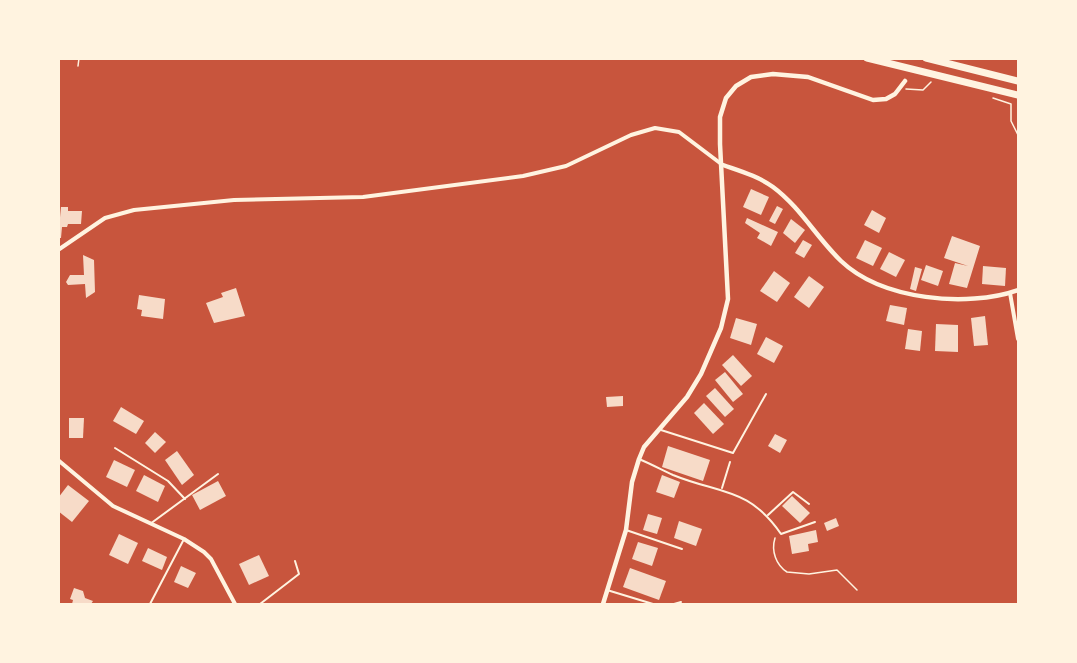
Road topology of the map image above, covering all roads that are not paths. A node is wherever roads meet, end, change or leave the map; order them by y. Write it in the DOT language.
graph roads {
  1 [pos="867,58"];
  2 [pos="926,58"];
  3 [pos="905,81"];
  4 [pos="1015,81"];
  5 [pos="1018,95"];
  6 [pos="723,165"];
  7 [pos="58,250"];
  8 [pos="1018,290"];
  9 [pos="1010,293"];
  10 [pos="1018,339"];
  11 [pos="766,394"];
  12 [pos="658,429"];
  13 [pos="115,448"];
  14 [pos="639,459"];
  15 [pos="58,460"];
  16 [pos="730,462"];
  17 [pos="218,474"];
  18 [pos="722,488"];
  19 [pos="185,499"];
  20 [pos="809,504"];
  21 [pos="768,515"];
  22 [pos="815,522"];
  23 [pos="150,524"];
  24 [pos="626,530"];
  25 [pos="184,539"];
  26 [pos="682,549"];
  27 [pos="295,561"];
  28 [pos="607,590"];
  29 [pos="681,602"];
  30 [pos="150,604"];
  31 [pos="235,604"];
  32 [pos="260,604"];
  33 [pos="603,604"];
  34 [pos="653,604"];
  35 [pos="674,604"];
  1 -- 5 [label="highway"];
  2 -- 4 [label="highway"];
  3 -- 6 [label="street"];
  6 -- 7 [label="street"];
  6 -- 9 [label="street"];
  6 -- 12 [label="street"];
  8 -- 9 [label="street"];
  9 -- 10 [label="street"];
  11 -- 12 [label="lane"];
  12 -- 14 [label="street"];
  13 -- 19 [label="lane"];
  14 -- 18 [label="lane"];
  14 -- 24 [label="street"];
  15 -- 23 [label="street"];
  16 -- 18 [label="lane"];
  17 -- 19 [label="lane"];
  18 -- 21 [label="lane"];
  19 -- 23 [label="lane"];
  20 -- 21 [label="lane"];
  21 -- 22 [label="lane"];
  23 -- 25 [label="street"];
  24 -- 26 [label="lane"];
  24 -- 28 [label="street"];
  25 -- 30 [label="lane"];
  25 -- 31 [label="street"];
  27 -- 32 [label="lane"];
  28 -- 33 [label="street"];
  28 -- 34 [label="lane"];
  29 -- 35 [label="lane"];
}
